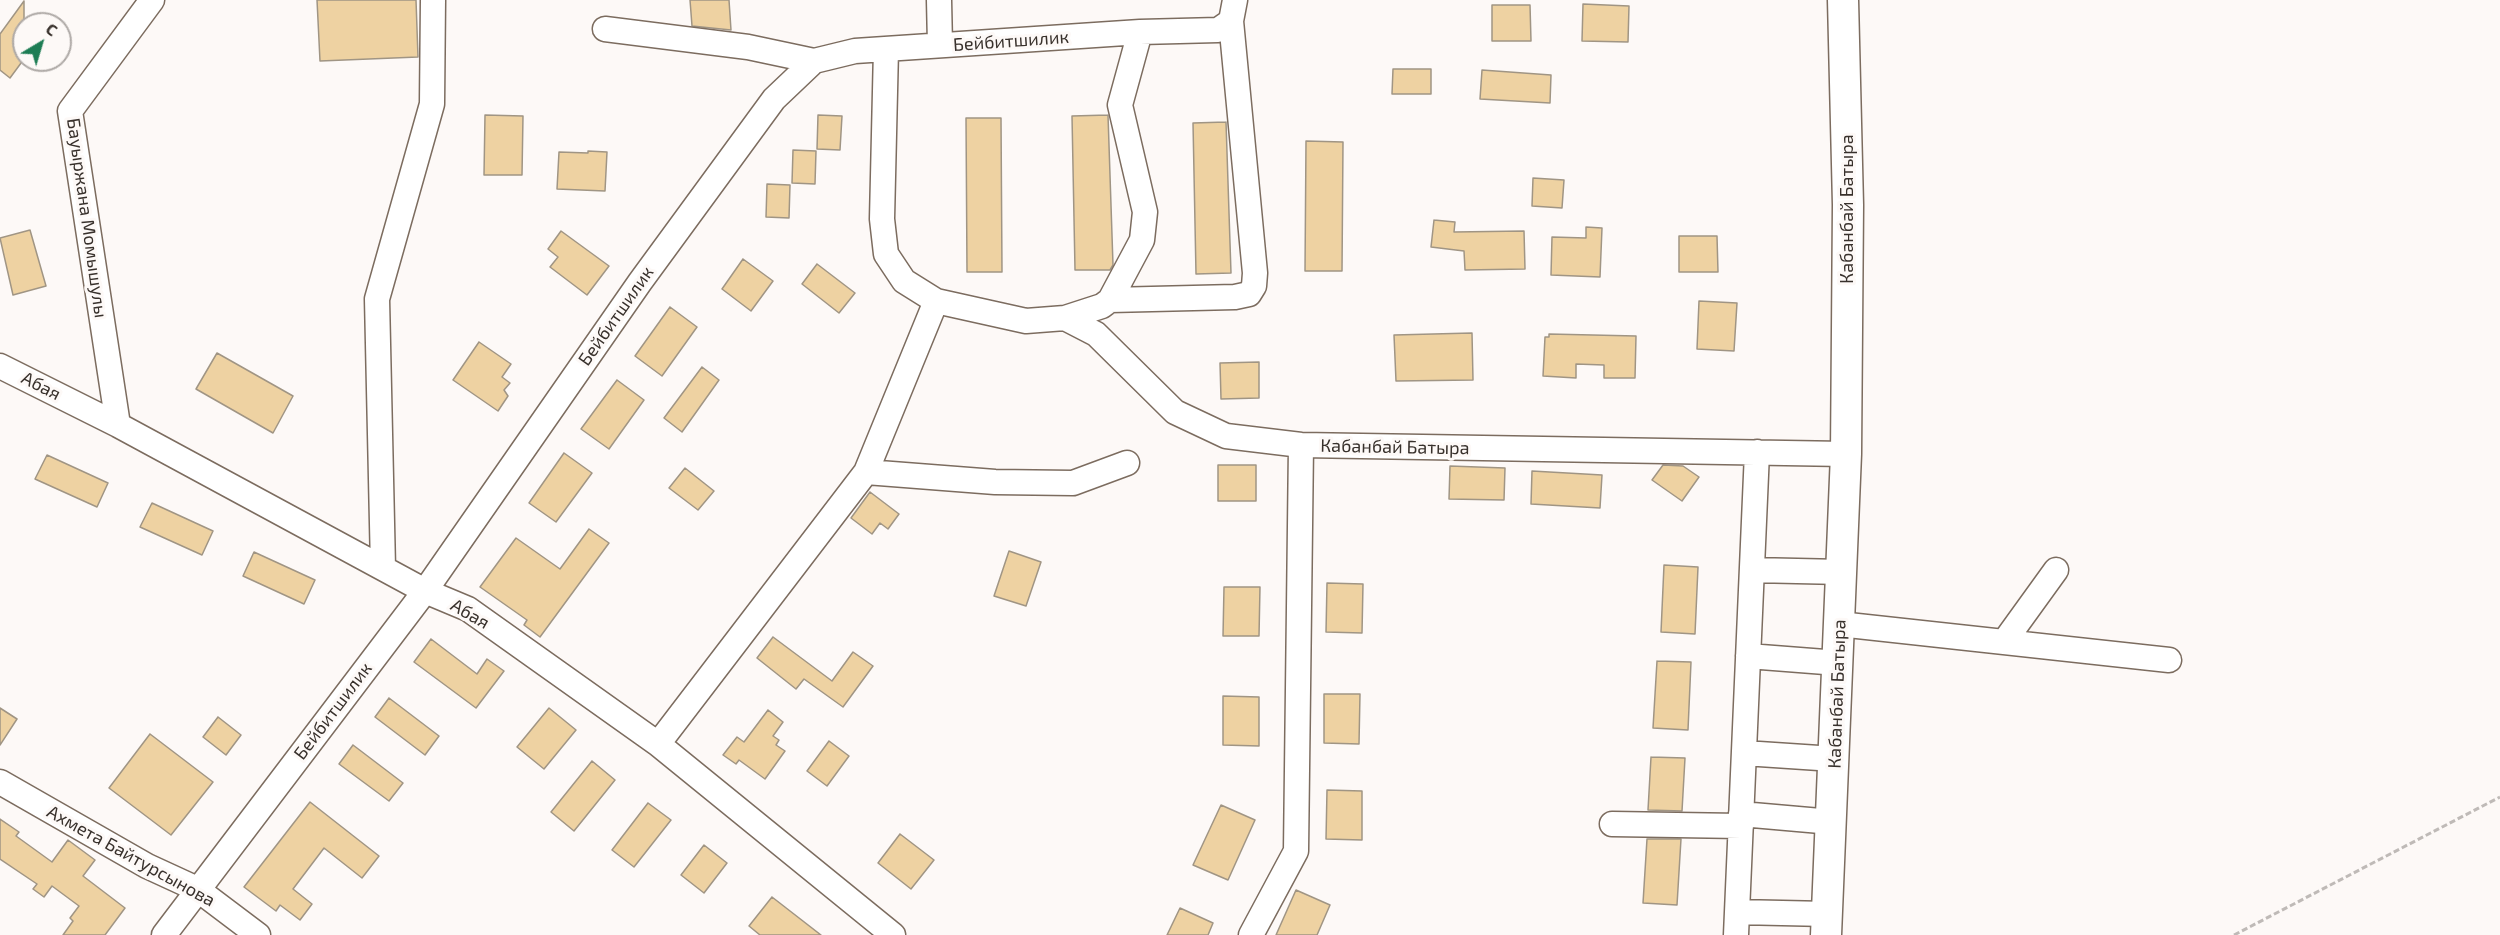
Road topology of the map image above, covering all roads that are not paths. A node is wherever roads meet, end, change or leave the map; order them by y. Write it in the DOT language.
graph roads {
  1 [pos="152,0"];
  2 [pos="433,0"];
  3 [pos="939,0"];
  4 [pos="1843,0"];
  5 [pos="1233,10"];
  6 [pos="605,29"];
  7 [pos="1140,32"];
  8 [pos="940,45"];
  9 [pos="886,49"];
  10 [pos="814,61"];
  11 [pos="1110,300"];
  12 [pos="936,301"];
  13 [pos="1065,318"];
  14 [pos="0,366"];
  15 [pos="118,425"];
  16 [pos="1301,446"];
  17 [pos="1757,452"];
  18 [pos="1846,454"];
  19 [pos="1127,463"];
  20 [pos="866,472"];
  21 [pos="383,568"];
  22 [pos="1752,570"];
  23 [pos="2056,570"];
  24 [pos="1842,572"];
  25 [pos="425,591"];
  26 [pos="1839,624"];
  27 [pos="2004,642"];
  28 [pos="1748,657"];
  29 [pos="2169,660"];
  30 [pos="1838,663"];
  31 [pos="657,744"];
  32 [pos="1744,753"];
  33 [pos="1834,759"];
  34 [pos="0,782"];
  35 [pos="1741,820"];
  36 [pos="1832,822"];
  37 [pos="1612,824"];
  38 [pos="197,889"];
  39 [pos="1736,924"];
  40 [pos="1827,924"];
  41 [pos="164,935"];
  42 [pos="258,935"];
  43 [pos="893,935"];
  44 [pos="1251,935"];
  1 -- 15 [label="street, Бауыржана Момышулы"];
  2 -- 21 [label="street"];
  3 -- 8 [label="street"];
  4 -- 18 [label="main road, Кабанбай Батыра"];
  5 -- 7 [label="street, Бейбитшилик"];
  5 -- 11 [label="street"];
  6 -- 10 [label="street"];
  7 -- 8 [label="street, Бейбитшилик"];
  7 -- 11 [label="street"];
  8 -- 9 [label="street, Бейбитшилик"];
  9 -- 10 [label="street, Бейбитшилик"];
  9 -- 12 [label="street"];
  10 -- 25 [label="street, Бейбитшилик"];
  11 -- 13 [label="street"];
  12 -- 13 [label="street"];
  12 -- 20 [label="street"];
  13 -- 16 [label="street"];
  14 -- 15 [label="street, Абая"];
  15 -- 21 [label="street, Абая"];
  16 -- 17 [label="street, Кабанбай Батыра"];
  16 -- 44 [label="street, Кабанбай Батыра"];
  17 -- 18 [label="street, Кабанбай Батыра"];
  17 -- 22 [label="street"];
  18 -- 24 [label="main road, Кабанбай Батыра"];
  19 -- 20 [label="street"];
  20 -- 31 [label="street"];
  21 -- 25 [label="street, Абая"];
  22 -- 24 [label="street"];
  22 -- 28 [label="street"];
  23 -- 27 [label="street"];
  24 -- 26 [label="main road, Кабанбай Батыра"];
  25 -- 31 [label="street, Абая"];
  25 -- 38 [label="street, Бейбитшилик"];
  26 -- 27 [label="street"];
  26 -- 30 [label="main road, Кабанбай Батыра"];
  27 -- 29 [label="street"];
  28 -- 30 [label="street"];
  28 -- 32 [label="street"];
  30 -- 33 [label="main road, Кабанбай Батыра"];
  31 -- 43 [label="street, Абая"];
  32 -- 33 [label="street"];
  32 -- 35 [label="street"];
  33 -- 36 [label="main road, Кабанбай Батыра"];
  34 -- 38 [label="street, Ахмета Байтурсынова"];
  35 -- 36 [label="street"];
  35 -- 37 [label="street"];
  35 -- 39 [label="street"];
  36 -- 40 [label="main road, Кабанбай Батыра"];
  38 -- 41 [label="street, Бейбитшилик"];
  38 -- 42 [label="street, Ахмета Байтурсынова"];
  39 -- 40 [label="street"];
}
